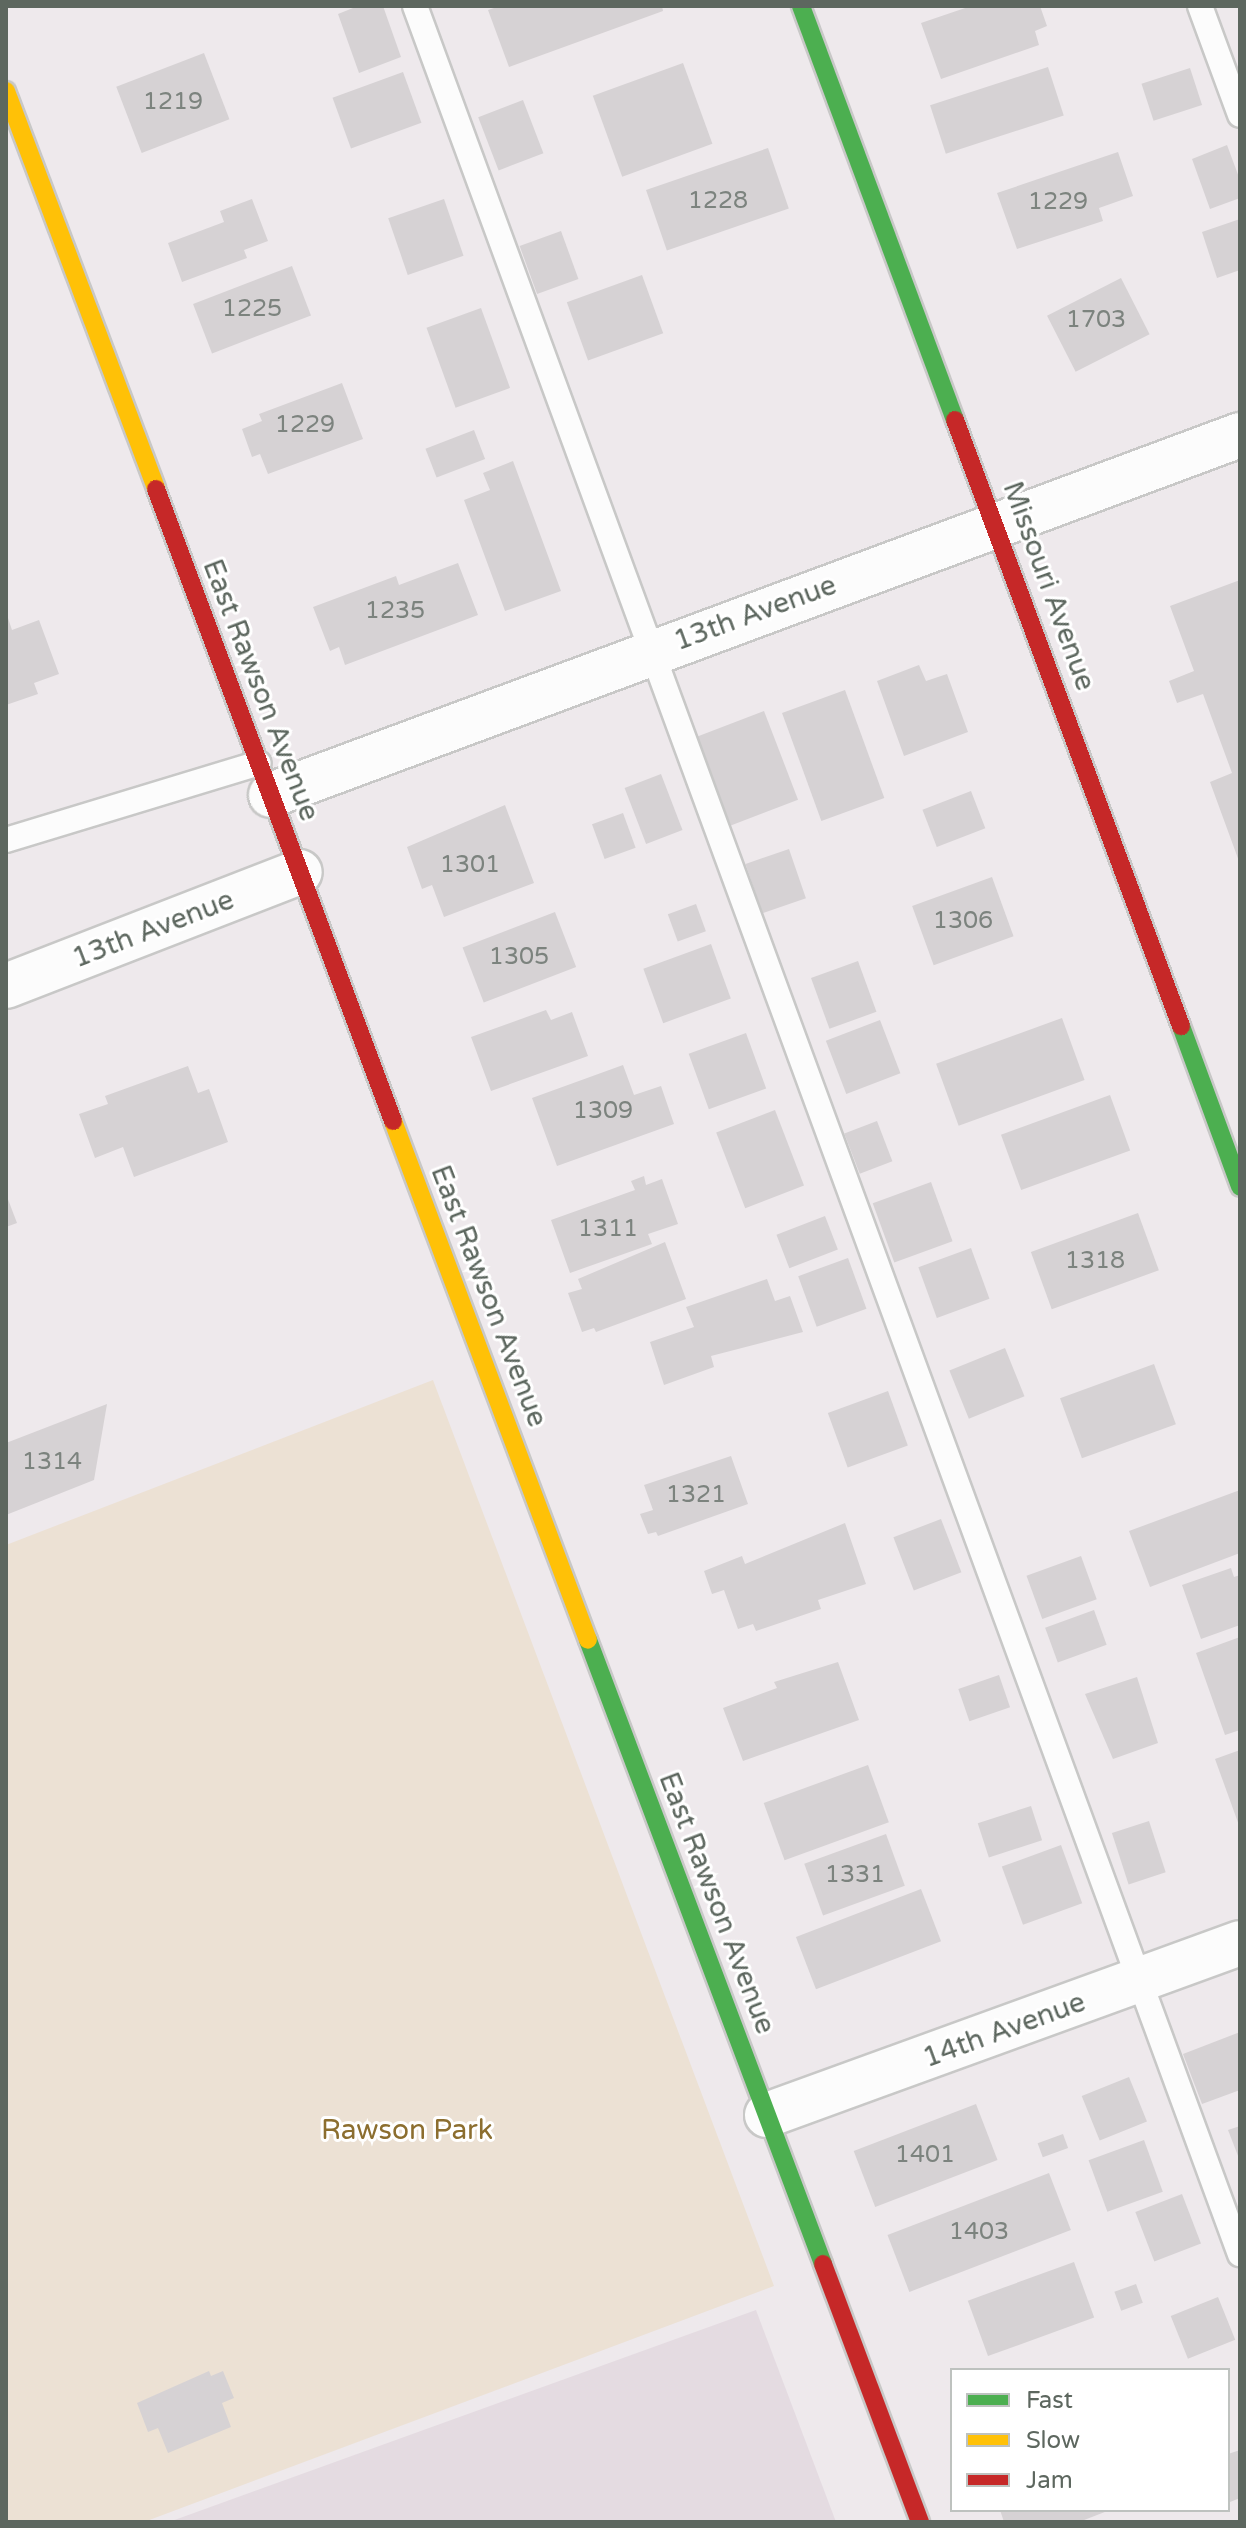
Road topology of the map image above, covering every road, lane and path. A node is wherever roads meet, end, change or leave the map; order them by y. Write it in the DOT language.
graph roads {
  1 [pos="415,6"];
  2 [pos="801,6"];
  3 [pos="1200,6"];
  4 [pos="6,91"];
  5 [pos="1240,115"];
  6 [pos="1240,435"];
  7 [pos="996,524"];
  8 [pos="653,650"];
  9 [pos="265,779"];
  10 [pos="6,840"];
  11 [pos="300,872"];
  12 [pos="6,986"];
  13 [pos="1240,1186"];
  14 [pos="1240,1943"];
  15 [pos="1138,1982"];
  16 [pos="767,2115"];
  17 [pos="1240,2254"];
  18 [pos="920,2522"];
  1 -- 8 [label="lane"];
  2 -- 7 [label="main road, Missouri Avenue"];
  3 -- 5 [label="lane"];
  4 -- 9 [label="main road, East Rawson Avenue"];
  6 -- 7 [label="street, 13th Avenue"];
  7 -- 8 [label="street, 13th Avenue"];
  7 -- 13 [label="main road, Missouri Avenue"];
  8 -- 9 [label="street, 13th Avenue"];
  8 -- 15 [label="lane"];
  9 -- 10 [label="lane"];
  9 -- 11 [label="main road, East Rawson Avenue"];
  11 -- 12 [label="street, 13th Avenue"];
  11 -- 16 [label="main road, East Rawson Avenue"];
  14 -- 15 [label="street, 14th Avenue"];
  15 -- 16 [label="street, 14th Avenue"];
  15 -- 17 [label="lane"];
  16 -- 18 [label="main road, East Rawson Avenue"];
}
